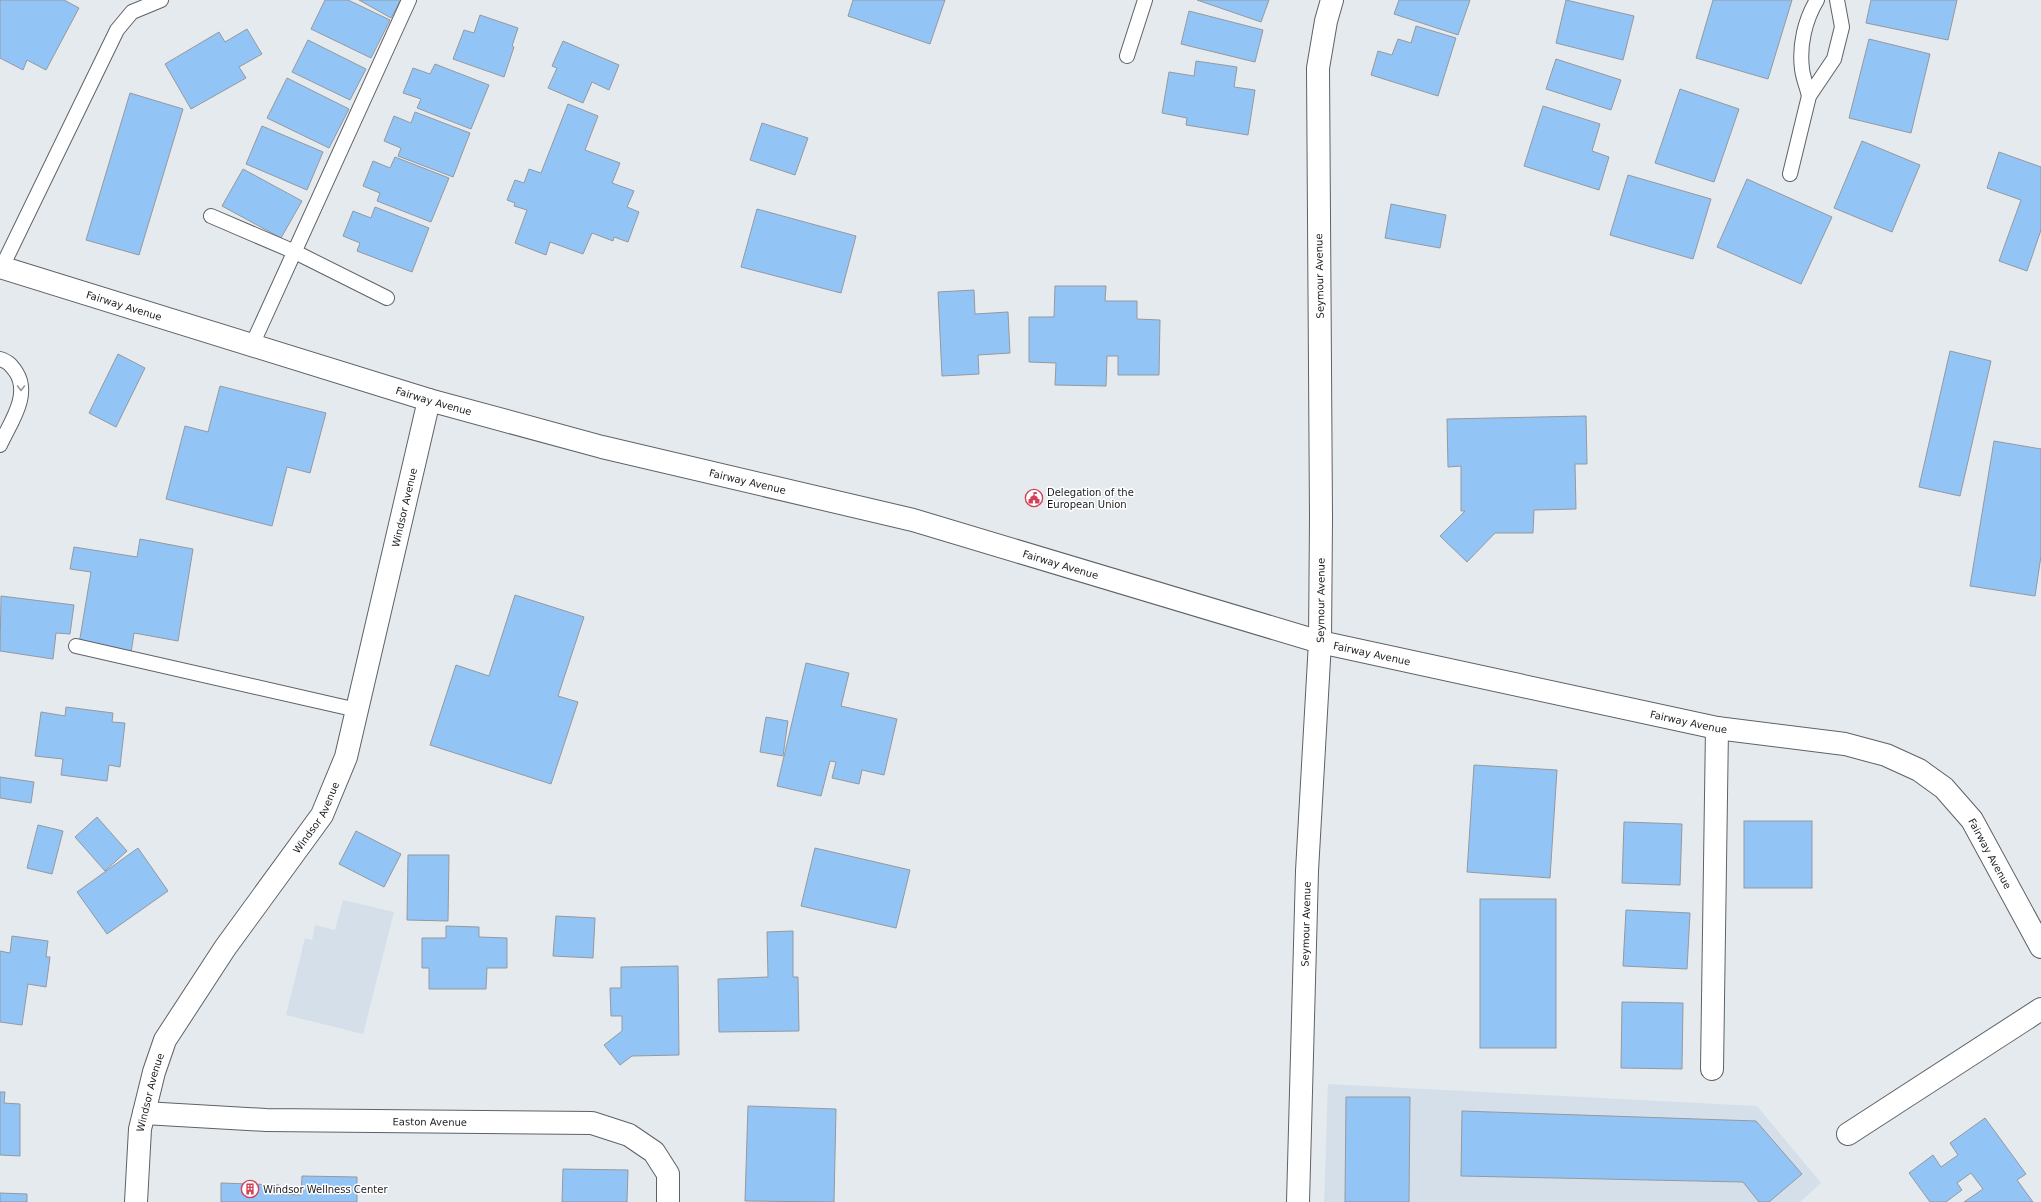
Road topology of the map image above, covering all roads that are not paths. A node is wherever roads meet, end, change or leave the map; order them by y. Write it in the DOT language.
graph roads {
  1 [pos="161,0"];
  2 [pos="409,0"];
  3 [pos="1145,0"];
  4 [pos="1332,0"];
  5 [pos="1817,0"];
  6 [pos="1837,0"];
  7 [pos="1127,56"];
  8 [pos="1810,96"];
  9 [pos="1790,174"];
  10 [pos="212,216"];
  11 [pos="295,252"];
  12 [pos="1,267"];
  13 [pos="387,298"];
  14 [pos="252,345"];
  15 [pos="0,359"];
  16 [pos="429,400"];
  17 [pos="0,444"];
  18 [pos="1320,642"];
  19 [pos="76,646"];
  20 [pos="357,710"];
  21 [pos="1717,728"];
  22 [pos="2041,947"];
  23 [pos="2041,1009"];
  24 [pos="1712,1069"];
  25 [pos="144,1113"];
  26 [pos="1848,1134"];
  27 [pos="136,1202"];
  28 [pos="668,1202"];
  29 [pos="1298,1202"];
  1 -- 12 [label="lane"];
  2 -- 11 [label="lane"];
  3 -- 7 [label="lane"];
  4 -- 18 [label="street, Seymour Avenue"];
  5 -- 8 [label="lane"];
  6 -- 8 [label="lane"];
  8 -- 9 [label="lane"];
  10 -- 11 [label="lane"];
  11 -- 13 [label="lane"];
  11 -- 14 [label="lane"];
  12 -- 14 [label="street, Fairway Avenue"];
  14 -- 16 [label="street, Fairway Avenue"];
  15 -- 17 [label="lane, one-way"];
  16 -- 18 [label="street, Fairway Avenue"];
  16 -- 20 [label="street, Windsor Avenue"];
  18 -- 21 [label="street, Fairway Avenue"];
  18 -- 29 [label="street, Seymour Avenue"];
  19 -- 20 [label="lane"];
  20 -- 25 [label="street, Windsor Avenue"];
  21 -- 22 [label="street, Fairway Avenue"];
  21 -- 24 [label="street"];
  23 -- 26 [label="street"];
  25 -- 27 [label="street, Windsor Avenue"];
  25 -- 28 [label="street, Easton Avenue"];
}
